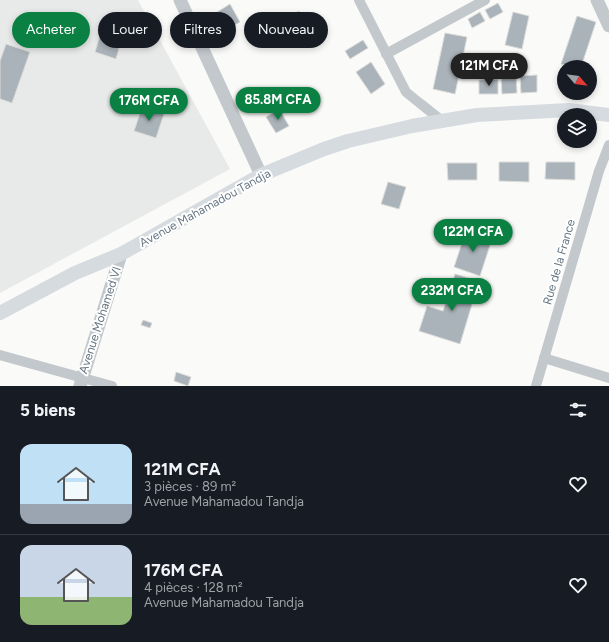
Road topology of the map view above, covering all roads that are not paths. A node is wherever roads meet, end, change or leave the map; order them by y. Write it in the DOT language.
graph roads {
  1 [pos="180,0"];
  2 [pos="359,0"];
  3 [pos="485,0"];
  4 [pos="597,0"];
  5 [pos="609,26"];
  6 [pos="386,54"];
  7 [pos="609,115"];
  8 [pos="442,121"];
  9 [pos="609,145"];
  10 [pos="261,175"];
  11 [pos="121,254"];
  12 [pos="0,312"];
  13 [pos="0,355"];
  14 [pos="544,358"];
  15 [pos="609,378"];
  16 [pos="81,382"];
  17 [pos="112,386"];
  18 [pos="536,386"];
  1 -- 10 [label="street"];
  2 -- 6 [label="street"];
  3 -- 6 [label="street"];
  4 -- 5 [label="street"];
  6 -- 8 [label="street"];
  7 -- 8 [label="main road, Avenue Mahamadou Tandja"];
  8 -- 10 [label="main road, Avenue Mahamadou Tandja"];
  9 -- 14 [label="street, Rue de la France"];
  10 -- 11 [label="main road, Avenue Mahamadou Tandja"];
  11 -- 12 [label="main road, Avenue Mahamadou Tandja"];
  11 -- 16 [label="street, Avenue Mohamed VI"];
  13 -- 16 [label="street"];
  14 -- 15 [label="street"];
  14 -- 18 [label="street, Rue de la France"];
  16 -- 17 [label="street"];
}
